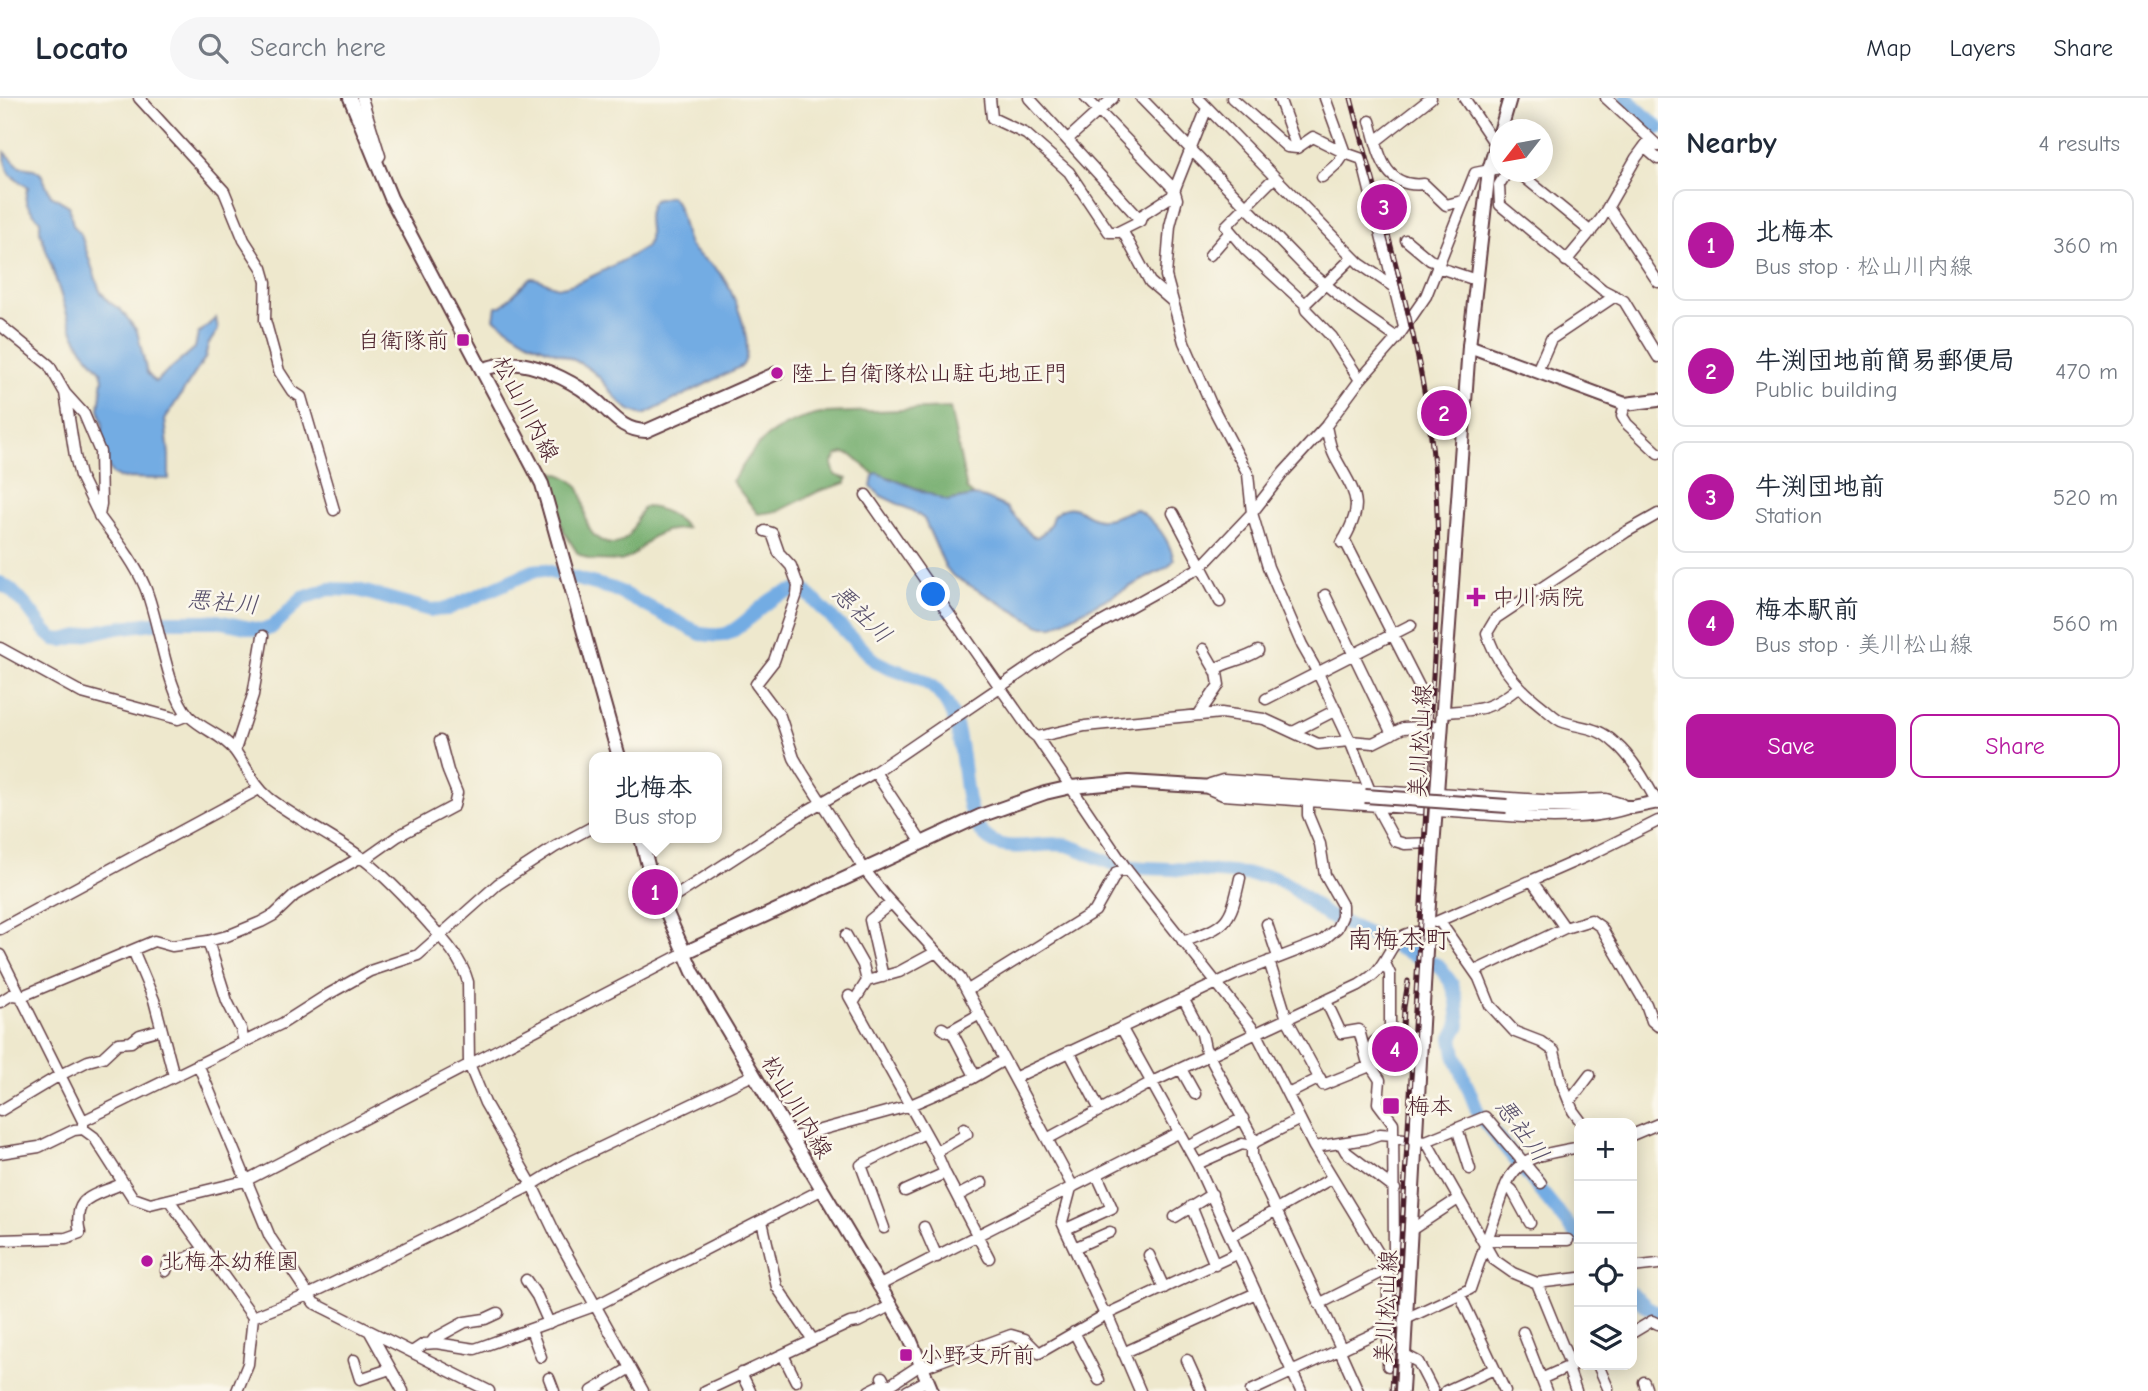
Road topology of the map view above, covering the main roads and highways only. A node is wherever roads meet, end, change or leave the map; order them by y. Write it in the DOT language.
graph roads {
  1 [pos="350,98"];
  2 [pos="1510,98"];
  3 [pos="1503,119"];
  4 [pos="1493,182"];
  5 [pos="1469,346"];
  6 [pos="483,369"];
  7 [pos="777,373"];
  8 [pos="1658,400"];
  9 [pos="619,752"];
  10 [pos="1658,803"];
  11 [pos="642,843"];
  12 [pos="684,953"];
  13 [pos="930,1386"];
  14 [pos="1402,1391"];
  1 -- 6 [label="main road, 松山川内線"];
  2 -- 3 [label="main road, 美川松山線"];
  4 -- 5 [label="main road, 美川松山線"];
  5 -- 8 [label="main road"];
  5 -- 14 [label="main road, 美川松山線"];
  6 -- 7 [label="main road"];
  6 -- 9 [label="main road, 松山川内線"];
  10 -- 12 [label="main road, bridge"];
  11 -- 12 [label="main road, 松山川内線"];
  12 -- 13 [label="main road, 松山川内線"];
}
